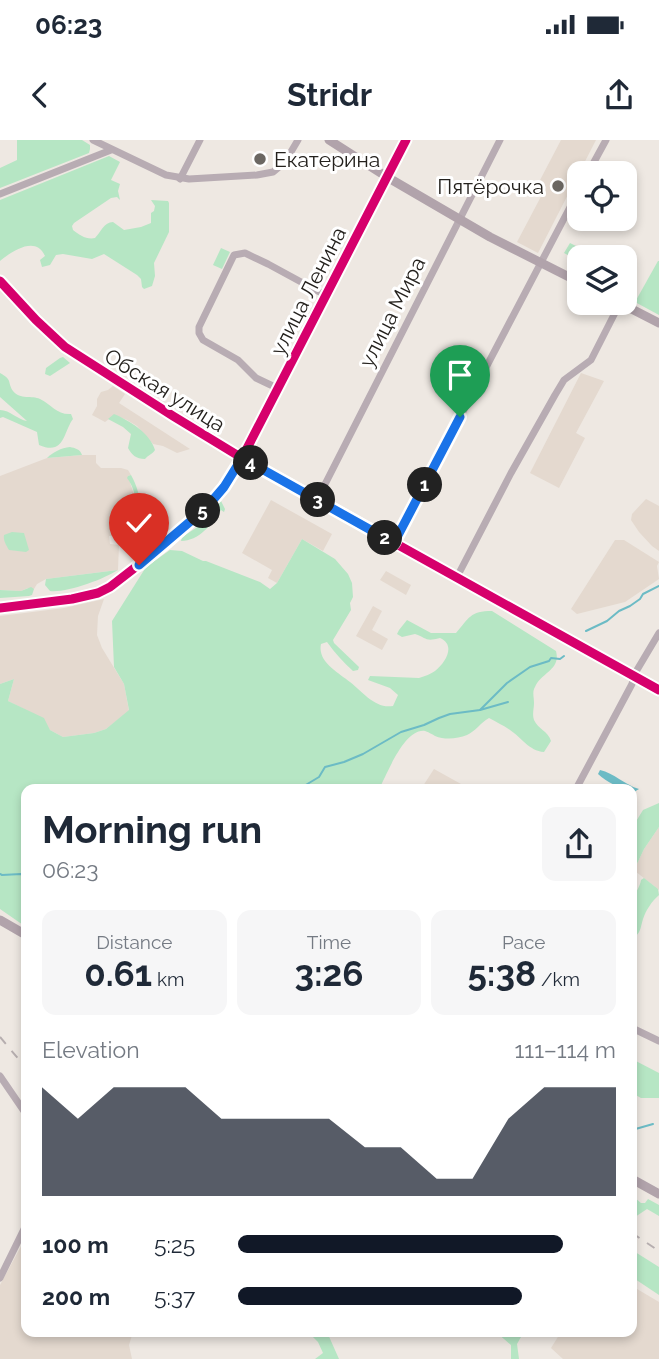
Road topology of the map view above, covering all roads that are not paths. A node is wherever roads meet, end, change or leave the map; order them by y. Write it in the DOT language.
graph roads {
  1 [pos="93,140"];
  2 [pos="200,140"];
  3 [pos="298,140"];
  4 [pos="329,140"];
  5 [pos="405,140"];
  6 [pos="500,140"];
  7 [pos="606,140"];
  8 [pos="111,149"];
  9 [pos="595,161"];
  10 [pos="387,177"];
  11 [pos="180,179"];
  12 [pos="0,194"];
  13 [pos="567,212"];
  14 [pos="459,219"];
  15 [pos="540,263"];
  16 [pos="567,276"];
  17 [pos="0,281"];
  18 [pos="325,295"];
  19 [pos="637,312"];
  20 [pos="614,315"];
  21 [pos="659,323"];
  22 [pos="277,388"];
  23 [pos="242,458"];
  24 [pos="317,500"];
  25 [pos="394,543"];
  26 [pos="457,577"];
  27 [pos="0,608"];
  28 [pos="659,633"];
  29 [pos="634,675"];
  30 [pos="659,690"];
  31 [pos="579,784"];
  32 [pos="0,920"];
  33 [pos="21,932"];
  34 [pos="637,1030"];
  35 [pos="659,1041"];
  36 [pos="0,1076"];
  37 [pos="21,1107"];
  38 [pos="637,1182"];
  39 [pos="659,1194"];
  40 [pos="21,1236"];
  41 [pos="0,1278"];
  1 -- 8 [label="street"];
  2 -- 11 [label="street"];
  3 -- 11 [label="street"];
  4 -- 10 [label="main road"];
  5 -- 10 [label="street, улица Ленина"];
  6 -- 14 [label="street, улица Мира"];
  7 -- 9 [label="street"];
  8 -- 11 [label="street"];
  8 -- 12 [label="street"];
  10 -- 14 [label="main road"];
  10 -- 18 [label="street, улица Ленина"];
  13 -- 15 [label="street"];
  14 -- 15 [label="main road"];
  14 -- 24 [label="street, улица Мира"];
  15 -- 16 [label="main road"];
  15 -- 25 [label="street"];
  17 -- 23 [label="street, Обская улица"];
  18 -- 22 [label="street, улица Ленина"];
  18 -- 22 [label="street"];
  19 -- 21 [label="main road"];
  20 -- 26 [label="street"];
  22 -- 23 [label="street, улица Ленина"];
  23 -- 24 [label="street, Обская улица"];
  23 -- 27 [label="street, улица Ленина"];
  24 -- 25 [label="street, Обская улица"];
  25 -- 26 [label="street, Обская улица"];
  26 -- 29 [label="street, Обская улица"];
  28 -- 29 [label="street"];
  29 -- 30 [label="street, Обская улица"];
  29 -- 31 [label="street"];
  32 -- 33 [label="main road"];
  34 -- 35 [label="street"];
  36 -- 37 [label="street"];
  38 -- 39 [label="main road"];
  40 -- 41 [label="street"];
}
